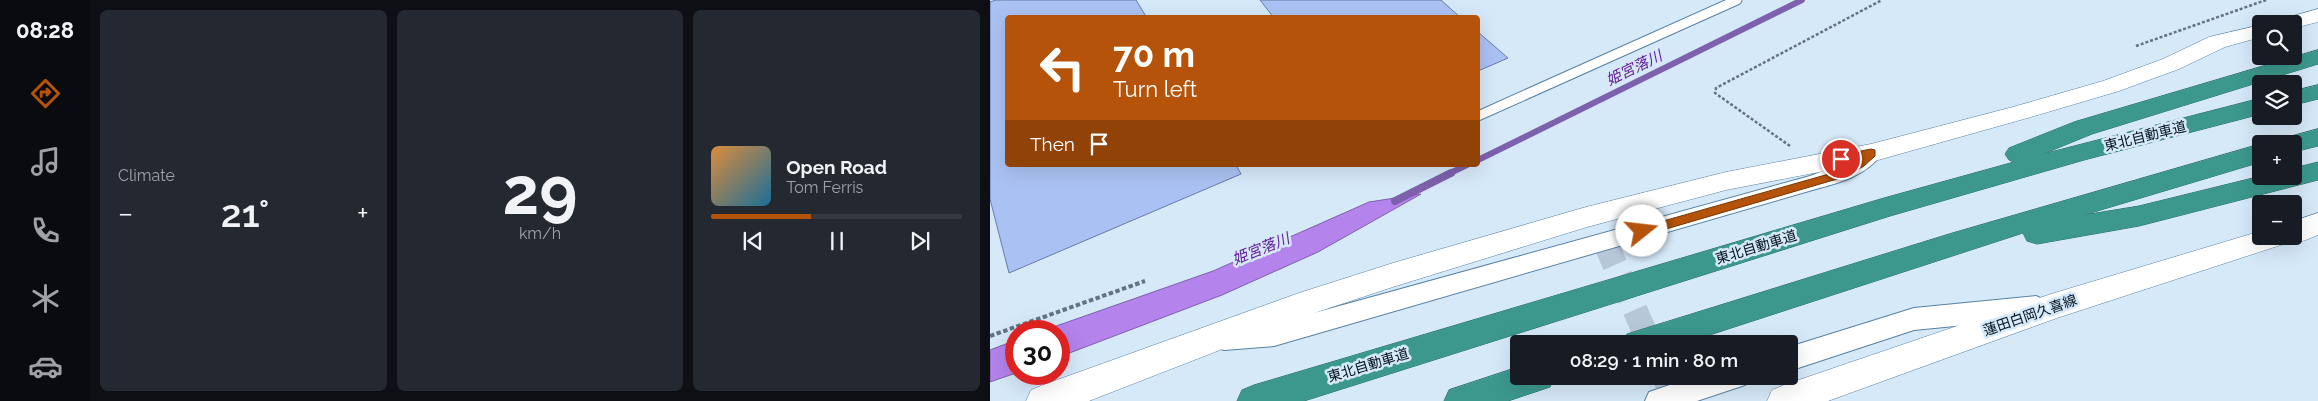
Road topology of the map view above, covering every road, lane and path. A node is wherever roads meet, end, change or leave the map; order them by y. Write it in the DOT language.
graph roads {
  1 [pos="1736,0"];
  2 [pos="1882,0"];
  3 [pos="2318,15"];
  4 [pos="2302,20"];
  5 [pos="2252,32"];
  6 [pos="2318,56"];
  7 [pos="2318,92"];
  8 [pos="2302,96"];
  9 [pos="2252,108"];
  10 [pos="1480,115"];
  11 [pos="2318,137"];
  12 [pos="2302,142"];
  13 [pos="1871,153"];
  14 [pos="2252,156"];
  15 [pos="1810,164"];
  16 [pos="2318,171"];
  17 [pos="1884,208"];
  18 [pos="2318,224"];
  19 [pos="2302,229"];
  20 [pos="2252,244"];
  21 [pos="1920,253"];
  22 [pos="1145,281"];
  23 [pos="2051,306"];
  24 [pos="1667,335"];
  25 [pos="990,336"];
  26 [pos="1210,340"];
  27 [pos="1798,356"];
  28 [pos="1510,385"];
  29 [pos="1708,385"];
  30 [pos="1043,401"];
  31 [pos="1254,401"];
  32 [pos="1461,401"];
  33 [pos="1659,401"];
  34 [pos="1784,401"];
  1 -- 10 [label="lane"];
  2 -- 15 [label="path"];
  3 -- 4 [label="street"];
  5 -- 13 [label="street"];
  6 -- 17 [label="highway"];
  7 -- 8 [label="highway"];
  9 -- 17 [label="highway, 東北自動車道"];
  11 -- 12 [label="highway"];
  13 -- 15 [label="street"];
  13 -- 26 [label="street"];
  14 -- 21 [label="highway"];
  15 -- 26 [label="street"];
  16 -- 21 [label="highway"];
  17 -- 31 [label="highway, 東北自動車道"];
  18 -- 19 [label="street"];
  20 -- 23 [label="street, 蓮田白岡久喜線"];
  21 -- 24 [label="highway"];
  22 -- 25 [label="path"];
  23 -- 27 [label="street"];
  23 -- 34 [label="street, 蓮田白岡久喜線"];
  26 -- 30 [label="street"];
  28 -- 32 [label="highway"];
  29 -- 33 [label="street"];
}
